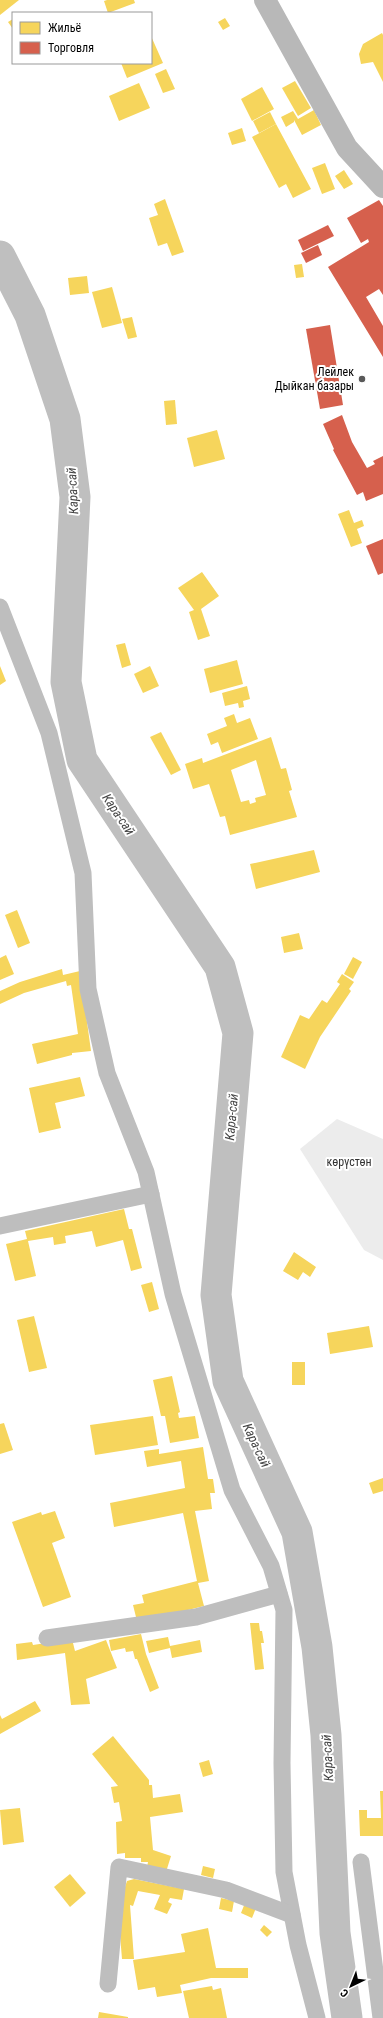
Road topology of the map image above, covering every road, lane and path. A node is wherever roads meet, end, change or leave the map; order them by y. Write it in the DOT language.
graph roads {
  1 [pos="265,0"];
  2 [pos="383,187"];
  3 [pos="0,608"];
  4 [pos="151,1194"];
  5 [pos="0,1226"];
  6 [pos="279,1594"];
  7 [pos="47,1638"];
  8 [pos="361,1862"];
  9 [pos="292,1915"];
  10 [pos="108,1984"];
  11 [pos="317,2018"];
  12 [pos="381,2018"];
  1 -- 2 [label="main road"];
  3 -- 4 [label="street"];
  4 -- 5 [label="street"];
  4 -- 6 [label="street"];
  6 -- 7 [label="street"];
  6 -- 9 [label="street"];
  8 -- 12 [label="street"];
  9 -- 10 [label="street"];
  9 -- 11 [label="street"];
}
